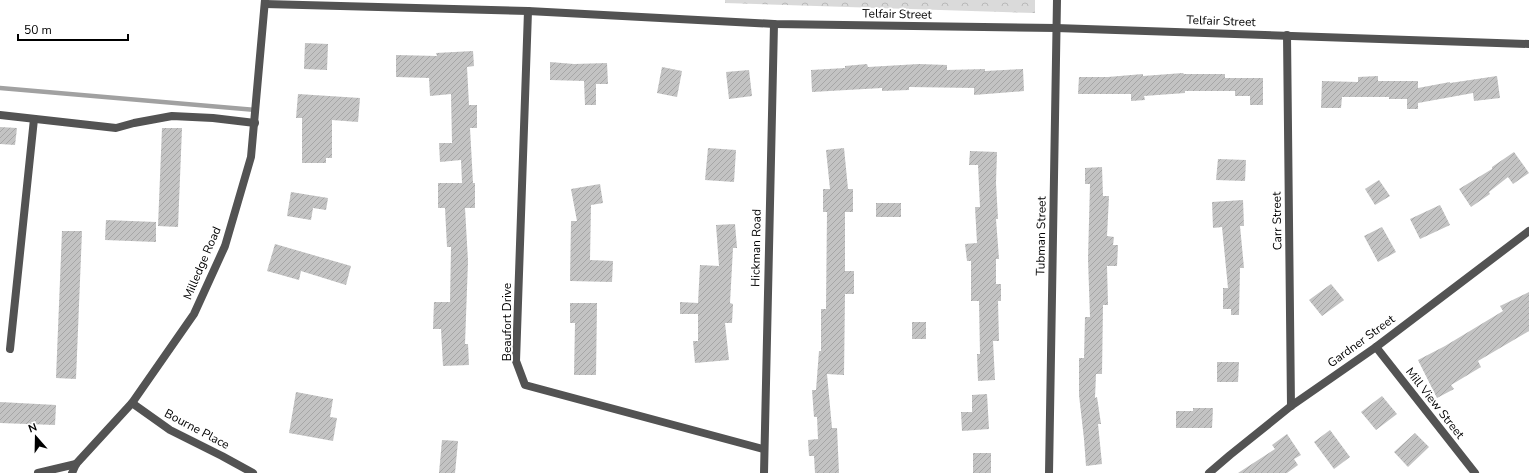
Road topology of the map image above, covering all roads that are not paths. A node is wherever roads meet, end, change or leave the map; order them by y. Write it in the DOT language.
graph roads {
  1 [pos="1057,0"];
  2 [pos="265,2"];
  3 [pos="528,11"];
  4 [pos="774,24"];
  5 [pos="1056,28"];
  6 [pos="1287,35"];
  7 [pos="1529,44"];
  8 [pos="0,115"];
  9 [pos="34,119"];
  10 [pos="255,123"];
  11 [pos="1529,231"];
  12 [pos="1376,347"];
  13 [pos="10,348"];
  14 [pos="132,403"];
  15 [pos="1291,406"];
  16 [pos="763,449"];
  17 [pos="76,464"];
  18 [pos="38,473"];
  19 [pos="72,473"];
  20 [pos="253,473"];
  21 [pos="764,473"];
  22 [pos="1049,473"];
  23 [pos="1209,473"];
  24 [pos="1475,473"];
  1 -- 5 [label="street, Tubman Street"];
  2 -- 3 [label="street, Telfair Street"];
  2 -- 10 [label="street, Milledge Road"];
  3 -- 4 [label="street, Telfair Street"];
  3 -- 16 [label="street, Beaufort Drive"];
  4 -- 5 [label="street, Telfair Street"];
  4 -- 16 [label="street, Hickman Road"];
  5 -- 6 [label="street, Telfair Street"];
  5 -- 22 [label="street, Tubman Street"];
  6 -- 7 [label="street, Telfair Street"];
  6 -- 15 [label="street, Carr Street"];
  8 -- 9 [label="street"];
  9 -- 10 [label="street"];
  9 -- 13 [label="street"];
  10 -- 14 [label="street, Milledge Road"];
  11 -- 12 [label="street, Gardner Street"];
  12 -- 15 [label="street, Gardner Street"];
  12 -- 24 [label="street, Mill View Street"];
  14 -- 17 [label="street, Milledge Road"];
  14 -- 20 [label="street, Bourne Place"];
  15 -- 23 [label="street, Gardner Street"];
  16 -- 21 [label="street, Hickman Road"];
  17 -- 18 [label="street"];
  17 -- 19 [label="street, Milledge Road"];
}
